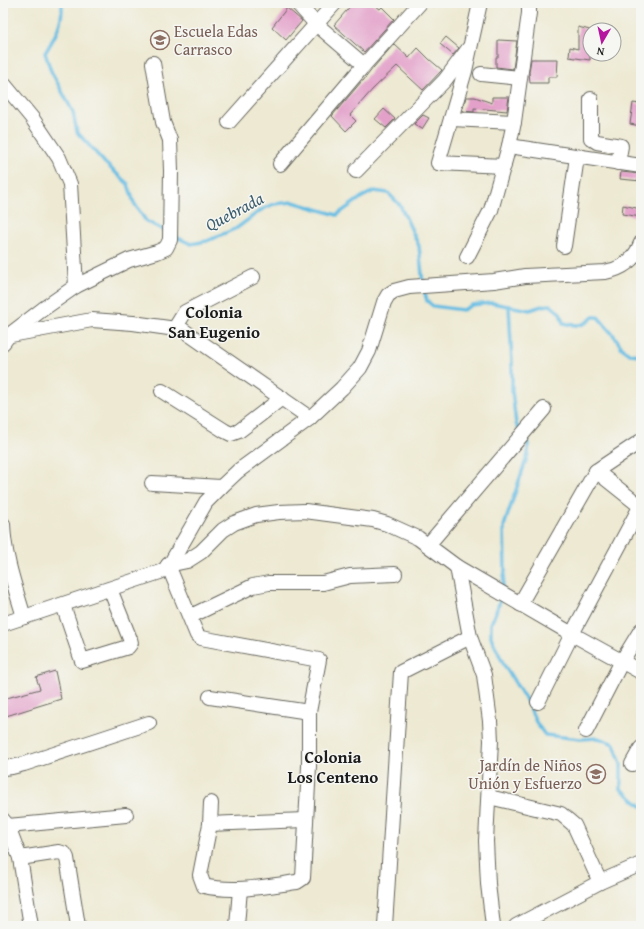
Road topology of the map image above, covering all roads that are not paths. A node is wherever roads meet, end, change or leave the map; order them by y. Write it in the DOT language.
graph roads {
  1 [pos="296,3"];
  2 [pos="335,3"];
  3 [pos="420,3"];
  4 [pos="480,3"];
  5 [pos="529,3"];
  6 [pos="316,24"];
  7 [pos="472,44"];
  8 [pos="153,63"];
  9 [pos="364,65"];
  10 [pos="481,74"];
  11 [pos="520,78"];
  12 [pos="3,83"];
  13 [pos="591,99"];
  14 [pos="451,119"];
  15 [pos="229,122"];
  16 [pos="514,122"];
  17 [pos="509,146"];
  18 [pos="577,157"];
  19 [pos="618,163"];
  20 [pos="280,164"];
  21 [pos="504,166"];
  22 [pos="641,166"];
  23 [pos="356,171"];
  24 [pos="641,243"];
  25 [pos="564,246"];
  26 [pos="467,257"];
  27 [pos="253,276"];
  28 [pos="76,286"];
  29 [pos="174,328"];
  30 [pos="5,338"];
  31 [pos="162,391"];
  32 [pos="282,398"];
  33 [pos="544,409"];
  34 [pos="310,418"];
  35 [pos="641,441"];
  36 [pos="596,471"];
  37 [pos="152,484"];
  38 [pos="221,487"];
  39 [pos="641,505"];
  40 [pos="3,524"];
  41 [pos="428,545"];
  42 [pos="168,565"];
  43 [pos="457,567"];
  44 [pos="395,574"];
  45 [pos="110,589"];
  46 [pos="517,602"];
  47 [pos="62,605"];
  48 [pos="190,616"];
  49 [pos="24,618"];
  50 [pos="3,624"];
  51 [pos="641,630"];
  52 [pos="572,634"];
  53 [pos="470,638"];
  54 [pos="622,661"];
  55 [pos="641,672"];
  56 [pos="210,697"];
  57 [pos="538,702"];
  58 [pos="309,712"];
  59 [pos="149,723"];
  60 [pos="586,731"];
  61 [pos="641,748"];
  62 [pos="632,764"];
  63 [pos="3,768"];
  64 [pos="489,797"];
  65 [pos="211,803"];
  66 [pos="126,815"];
  67 [pos="306,820"];
  68 [pos="5,823"];
  69 [pos="210,824"];
  70 [pos="20,858"];
  71 [pos="641,864"];
  72 [pos="600,882"];
  73 [pos="240,889"];
  74 [pos="31,926"];
  75 [pos="78,926"];
  76 [pos="237,926"];
  77 [pos="385,926"];
  78 [pos="493,926"];
  79 [pos="516,926"];
  1 -- 6 [label="street"];
  2 -- 6 [label="street"];
  3 -- 9 [label="street"];
  4 -- 7 [label="street"];
  5 -- 11 [label="street"];
  6 -- 9 [label="street"];
  6 -- 15 [label="street"];
  7 -- 14 [label="street"];
  7 -- 23 [label="street"];
  8 -- 28 [label="street"];
  9 -- 20 [label="street"];
  10 -- 11 [label="street"];
  11 -- 16 [label="street"];
  12 -- 28 [label="street"];
  13 -- 19 [label="street"];
  14 -- 16 [label="street"];
  14 -- 21 [label="street"];
  16 -- 17 [label="street"];
  17 -- 18 [label="street"];
  17 -- 21 [label="street"];
  18 -- 19 [label="street"];
  18 -- 25 [label="street"];
  19 -- 22 [label="street"];
  21 -- 26 [label="street"];
  24 -- 34 [label="street"];
  27 -- 29 [label="street"];
  28 -- 30 [label="street"];
  29 -- 30 [label="street"];
  29 -- 32 [label="street"];
  31 -- 32 [label="street"];
  32 -- 34 [label="street"];
  33 -- 41 [label="street"];
  34 -- 38 [label="street"];
  35 -- 36 [label="street"];
  36 -- 39 [label="street"];
  36 -- 46 [label="street"];
  37 -- 38 [label="street"];
  38 -- 42 [label="street"];
  39 -- 52 [label="street"];
  40 -- 49 [label="street"];
  41 -- 42 [label="street"];
  41 -- 43 [label="street"];
  42 -- 45 [label="street"];
  42 -- 48 [label="street"];
  43 -- 46 [label="street"];
  43 -- 53 [label="street"];
  44 -- 48 [label="street"];
  45 -- 47 [label="street"];
  45 -- 47 [label="street"];
  46 -- 52 [label="street"];
  47 -- 49 [label="street"];
  48 -- 58 [label="street"];
  49 -- 50 [label="street"];
  51 -- 54 [label="street"];
  52 -- 54 [label="street"];
  52 -- 57 [label="street"];
  53 -- 64 [label="street"];
  53 -- 77 [label="street"];
  54 -- 55 [label="street"];
  54 -- 60 [label="street"];
  56 -- 58 [label="street"];
  58 -- 67 [label="street"];
  59 -- 63 [label="street"];
  61 -- 62 [label="street"];
  64 -- 72 [label="street"];
  64 -- 78 [label="street"];
  65 -- 69 [label="street"];
  66 -- 68 [label="street"];
  67 -- 69 [label="street"];
  67 -- 73 [label="street"];
  68 -- 70 [label="street"];
  69 -- 73 [label="street"];
  70 -- 74 [label="street"];
  70 -- 75 [label="street"];
  71 -- 72 [label="street"];
  72 -- 79 [label="street"];
  73 -- 76 [label="street"];
}
